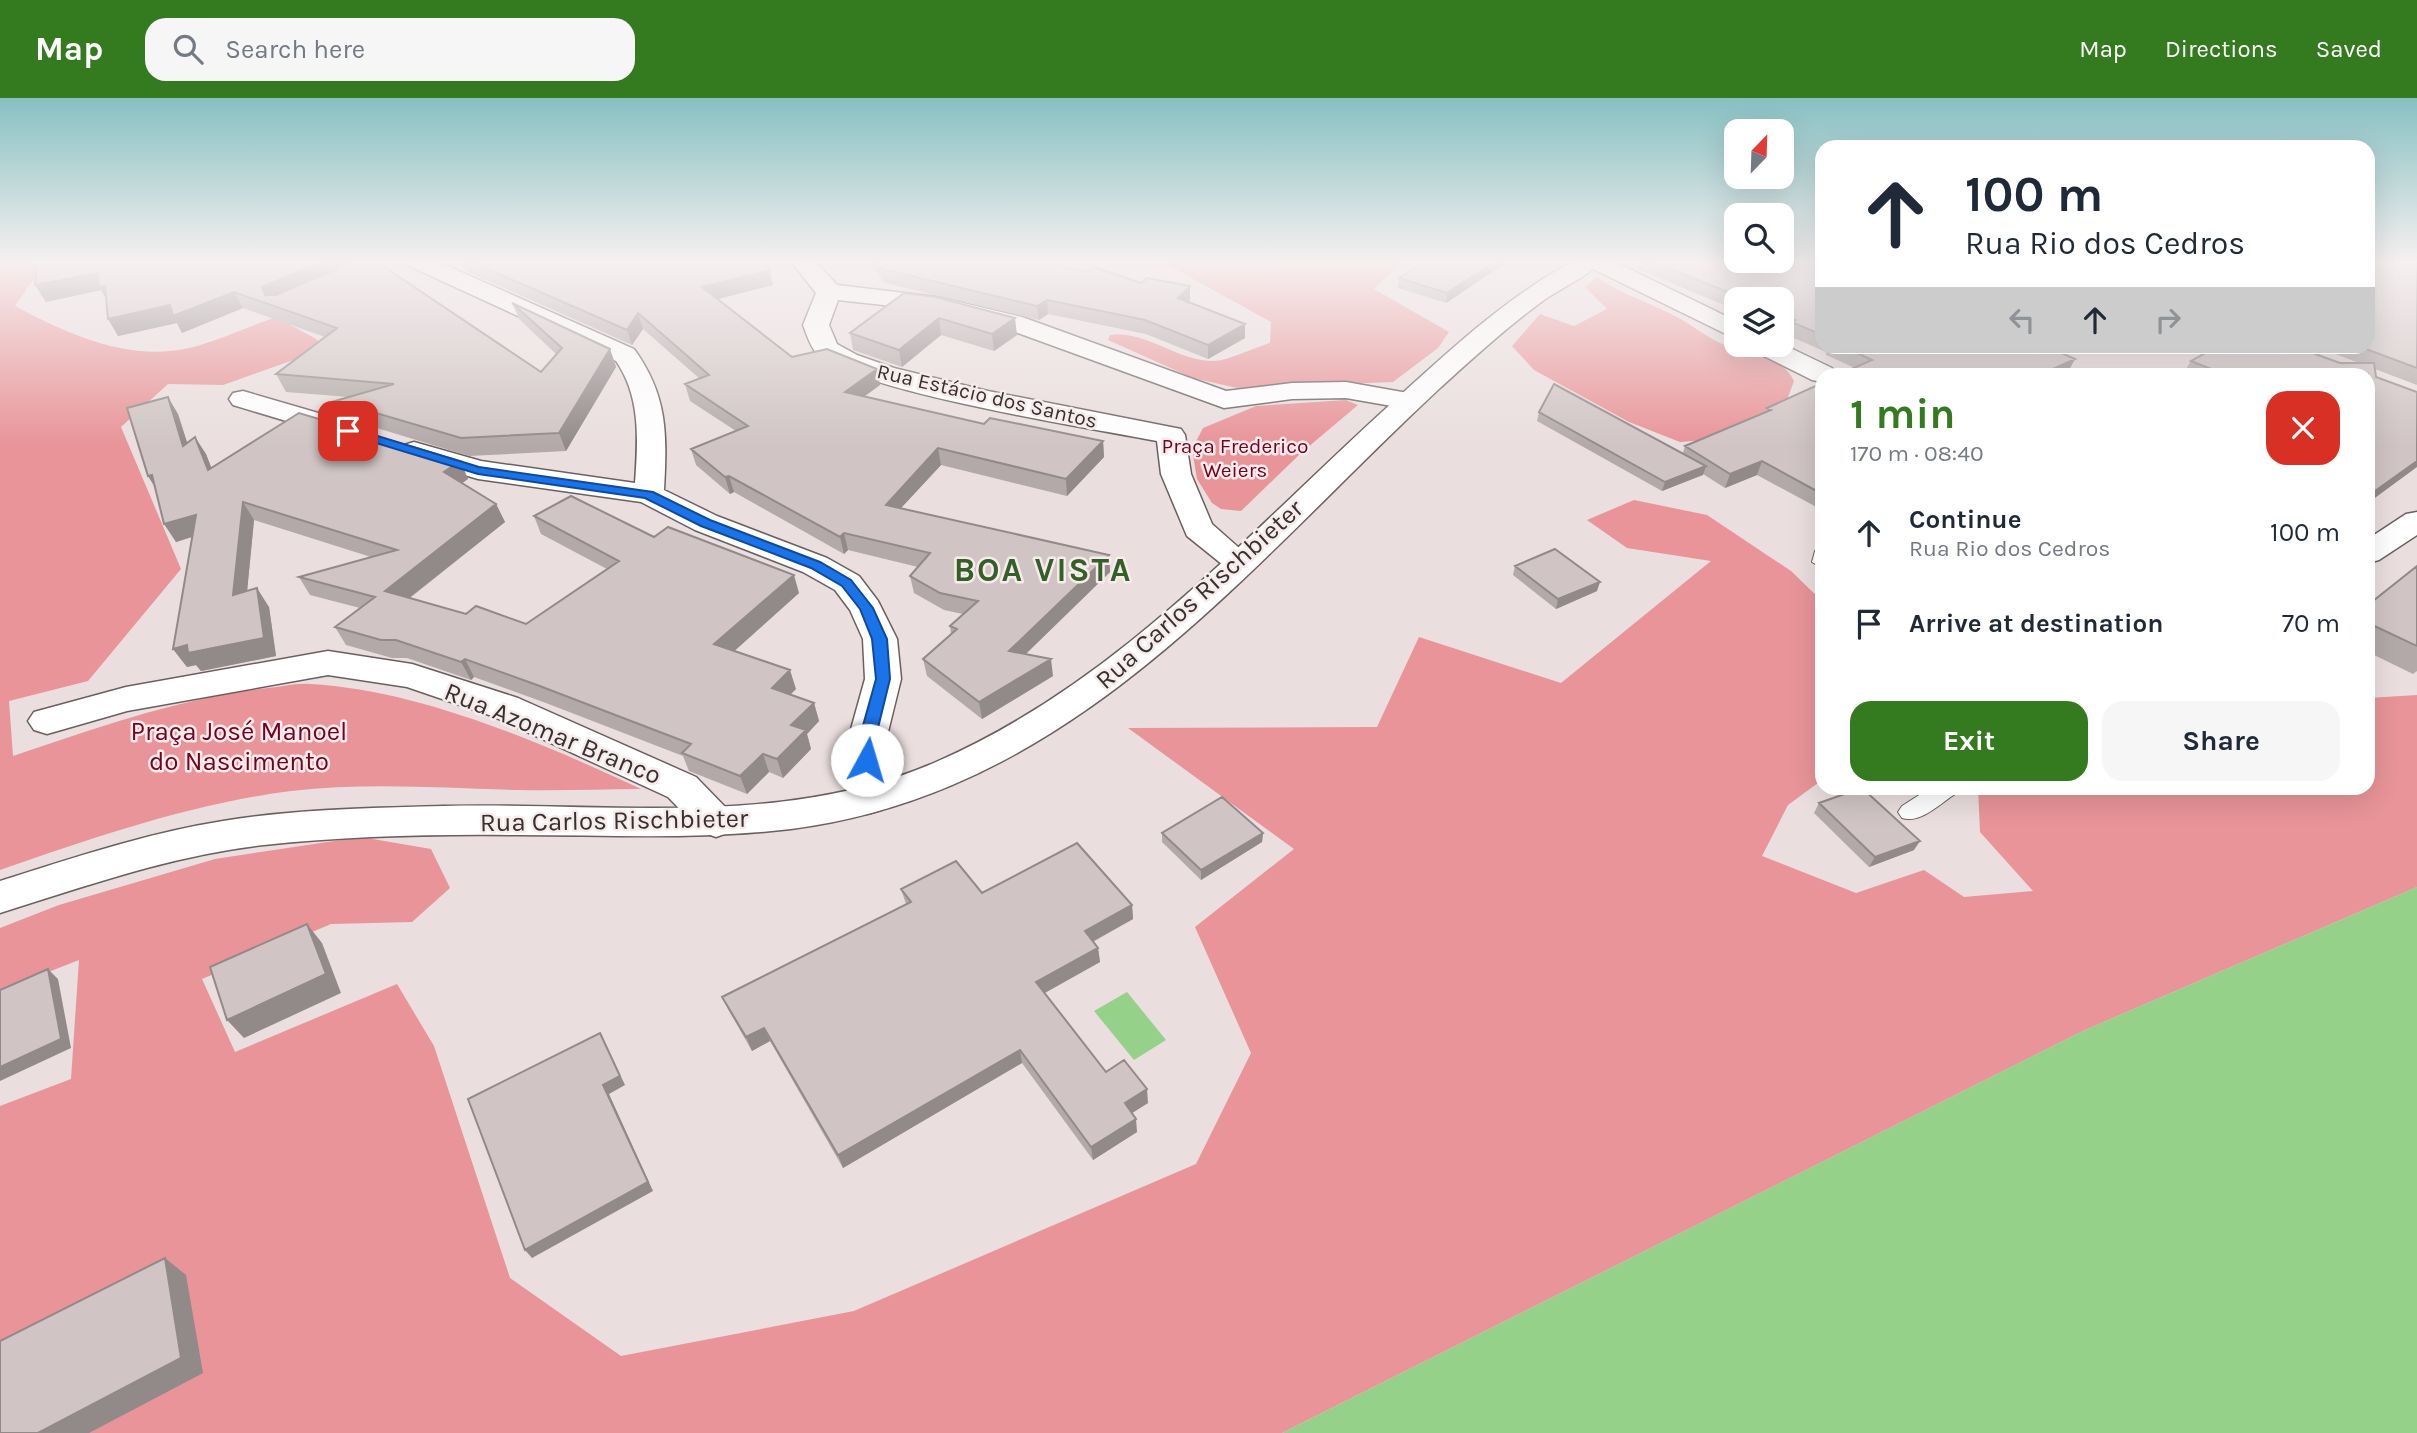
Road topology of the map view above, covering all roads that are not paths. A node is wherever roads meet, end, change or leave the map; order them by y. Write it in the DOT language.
graph roads {
  1 [pos="553,322"];
  2 [pos="817,322"];
  3 [pos="1014,322"];
  4 [pos="1498,322"];
  5 [pos="1787,357"];
  6 [pos="1815,371"];
  7 [pos="243,399"];
  8 [pos="1224,400"];
  9 [pos="1409,401"];
  10 [pos="1171,435"];
  11 [pos="649,494"];
  12 [pos="2417,521"];
  13 [pos="2375,548"];
  14 [pos="1239,562"];
  15 [pos="47,721"];
  16 [pos="1936,795"];
  17 [pos="867,800"];
  18 [pos="1910,812"];
  19 [pos="716,822"];
  20 [pos="0,897"];
  1 -- 11 [label="street"];
  2 -- 10 [label="street, Rua Estácio dos Santos"];
  3 -- 8 [label="street"];
  4 -- 9 [label="street, Rua Carlos Rischbieter"];
  5 -- 6 [label="street"];
  7 -- 11 [label="street"];
  8 -- 9 [label="street"];
  8 -- 10 [label="street"];
  9 -- 14 [label="street, Rua Carlos Rischbieter"];
  10 -- 14 [label="street"];
  11 -- 17 [label="street"];
  12 -- 13 [label="street"];
  14 -- 17 [label="street, Rua Carlos Rischbieter"];
  15 -- 19 [label="street, Rua Azomar Branco"];
  16 -- 18 [label="lane"];
  17 -- 19 [label="street, Rua Carlos Rischbieter"];
  19 -- 20 [label="street, Rua Carlos Rischbieter"];
}
